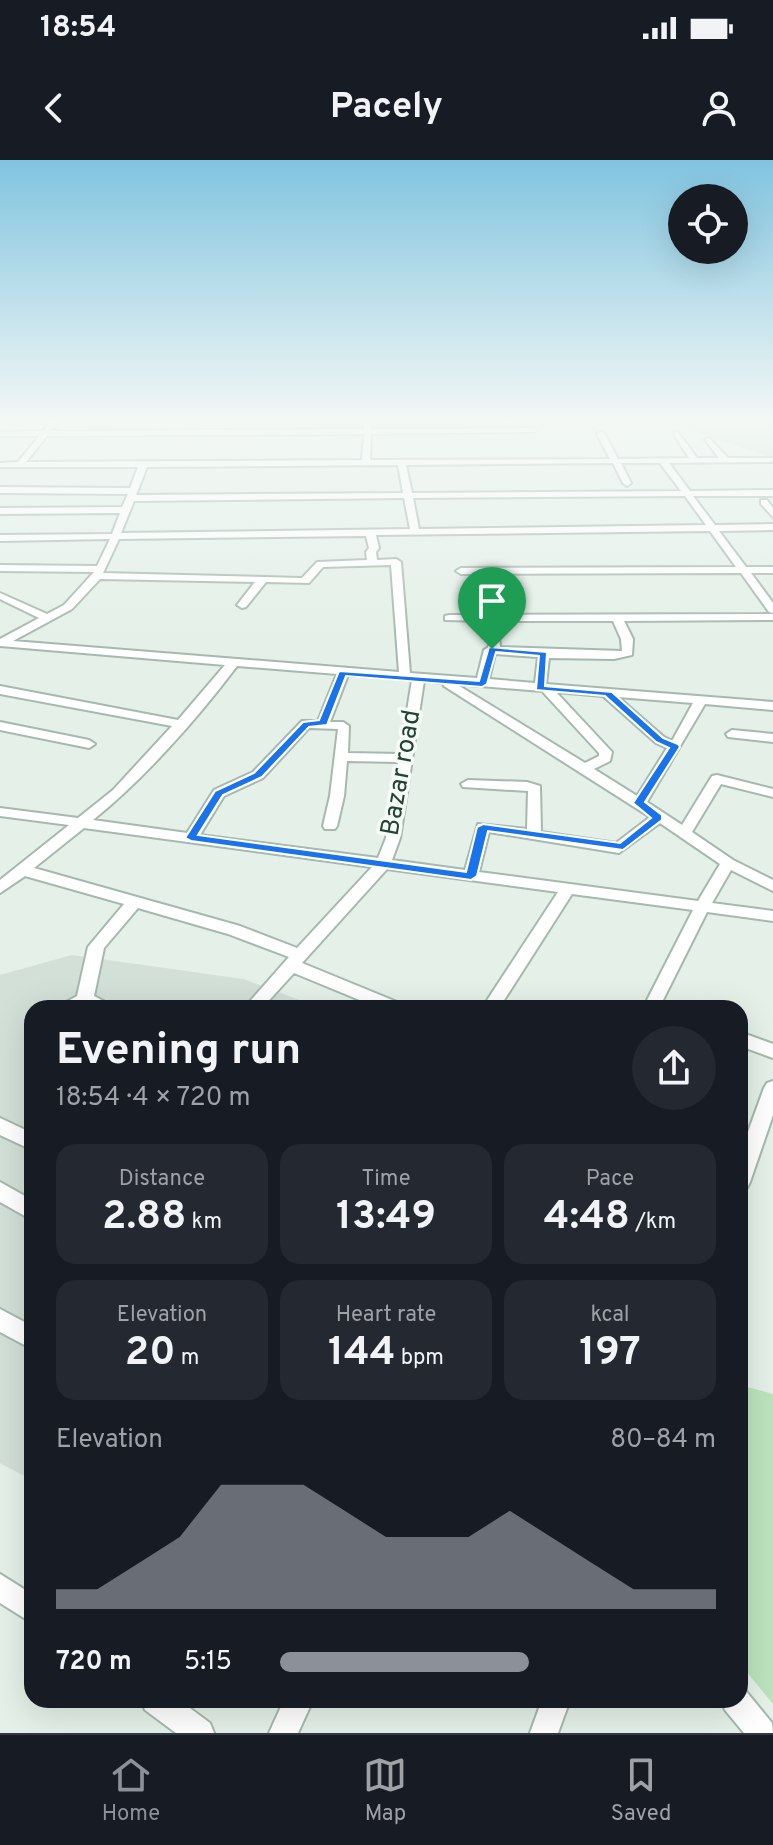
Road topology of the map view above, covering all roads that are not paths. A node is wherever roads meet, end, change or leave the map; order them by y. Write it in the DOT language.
graph roads {
  1 [pos="131,494"];
  2 [pos="188,494"];
  3 [pos="557,494"];
  4 [pos="688,494"];
  5 [pos="409,496"];
  6 [pos="764,502"];
  7 [pos="123,510"];
  8 [pos="0,511"];
  9 [pos="773,514"];
  10 [pos="773,527"];
  11 [pos="712,528"];
  12 [pos="370,531"];
  13 [pos="415,531"];
  14 [pos="0,538"];
  15 [pos="115,538"];
  16 [pos="374,548"];
  17 [pos="396,562"];
  18 [pos="372,563"];
  19 [pos="0,568"];
  20 [pos="743,570"];
  21 [pos="773,570"];
  22 [pos="461,571"];
  23 [pos="98,572"];
  24 [pos="263,579"];
  25 [pos="0,596"];
  26 [pos="242,605"];
  27 [pos="773,610"];
  28 [pos="617,617"];
  29 [pos="773,617"];
  30 [pos="48,618"];
  31 [pos="449,618"];
  32 [pos="492,618"];
  33 [pos="0,643"];
  34 [pos="495,649"];
  35 [pos="544,654"];
  36 [pos="232,664"];
  37 [pos="343,673"];
  38 [pos="412,678"];
  39 [pos="444,681"];
  40 [pos="482,684"];
  41 [pos="544,688"];
  42 [pos="0,690"];
  43 [pos="608,694"];
  44 [pos="700,701"];
  45 [pos="773,706"];
  46 [pos="323,723"];
  47 [pos="180,724"];
  48 [pos="0,726"];
  49 [pos="732,734"];
  50 [pos="773,738"];
  51 [pos="89,744"];
  52 [pos="675,747"];
  53 [pos="341,757"];
  54 [pos="406,758"];
  55 [pos="584,769"];
  56 [pos="468,784"];
  57 [pos="773,793"];
  58 [pos="639,803"];
  59 [pos="0,812"];
  60 [pos="658,818"];
  61 [pos="79,822"];
  62 [pos="330,826"];
  63 [pos="684,833"];
  64 [pos="534,834"];
  65 [pos="191,838"];
  66 [pos="728,863"];
  67 [pos="383,864"];
  68 [pos="22,870"];
  69 [pos="471,876"];
  70 [pos="773,886"];
  71 [pos="0,888"];
  72 [pos="568,889"];
  73 [pos="135,901"];
  74 [pos="702,907"];
  75 [pos="773,916"];
  76 [pos="296,960"];
  77 [pos="85,999"];
  78 [pos="259,1000"];
  79 [pos="379,1000"];
  80 [pos="495,1000"];
  81 [pos="656,1000"];
  82 [pos="748,1042"];
  83 [pos="773,1051"];
  84 [pos="773,1088"];
  85 [pos="0,1126"];
  86 [pos="24,1138"];
  87 [pos="748,1159"];
  88 [pos="0,1191"];
  89 [pos="24,1206"];
  90 [pos="0,1320"];
  91 [pos="24,1334"];
  92 [pos="0,1587"];
  93 [pos="24,1604"];
  94 [pos="166,1708"];
  95 [pos="295,1708"];
  96 [pos="553,1708"];
  97 [pos="742,1708"];
  98 [pos="200,1733"];
  99 [pos="283,1733"];
  100 [pos="544,1733"];
  101 [pos="762,1733"];
  1 -- 7 [label="street"];
  2 -- 5 [label="street"];
  3 -- 5 [label="street"];
  4 -- 11 [label="street"];
  5 -- 13 [label="street"];
  6 -- 9 [label="street"];
  7 -- 8 [label="street"];
  7 -- 15 [label="street"];
  10 -- 11 [label="street"];
  11 -- 13 [label="street"];
  11 -- 20 [label="street"];
  12 -- 13 [label="street"];
  12 -- 15 [label="street"];
  12 -- 16 [label="street"];
  14 -- 15 [label="street"];
  15 -- 23 [label="street"];
  16 -- 17 [label="street"];
  16 -- 18 [label="street"];
  17 -- 18 [label="street"];
  17 -- 38 [label="street, Bazar road"];
  18 -- 24 [label="street"];
  19 -- 23 [label="street"];
  20 -- 21 [label="street"];
  20 -- 22 [label="street"];
  20 -- 27 [label="street"];
  23 -- 24 [label="street"];
  23 -- 30 [label="street"];
  24 -- 26 [label="street"];
  25 -- 30 [label="street"];
  28 -- 29 [label="street"];
  28 -- 32 [label="street"];
  28 -- 35 [label="street"];
  30 -- 33 [label="street"];
  31 -- 32 [label="street"];
  32 -- 34 [label="street"];
  33 -- 36 [label="street"];
  34 -- 35 [label="street"];
  34 -- 40 [label="street"];
  35 -- 41 [label="street"];
  36 -- 37 [label="street"];
  36 -- 47 [label="street"];
  37 -- 38 [label="street"];
  37 -- 46 [label="street"];
  38 -- 39 [label="street"];
  38 -- 54 [label="street, Bazar road"];
  39 -- 40 [label="street"];
  39 -- 55 [label="street"];
  40 -- 41 [label="street"];
  41 -- 43 [label="street"];
  41 -- 55 [label="street"];
  42 -- 47 [label="street"];
  43 -- 44 [label="street"];
  43 -- 52 [label="street"];
  44 -- 45 [label="street"];
  44 -- 52 [label="street"];
  46 -- 53 [label="street"];
  46 -- 65 [label="street"];
  47 -- 61 [label="street"];
  48 -- 51 [label="street"];
  49 -- 50 [label="street"];
  52 -- 58 [label="street"];
  53 -- 54 [label="street"];
  53 -- 62 [label="street"];
  54 -- 67 [label="street, Bazar road"];
  55 -- 58 [label="street"];
  56 -- 64 [label="street"];
  57 -- 63 [label="street"];
  58 -- 60 [label="street"];
  59 -- 61 [label="street"];
  60 -- 63 [label="street"];
  60 -- 64 [label="street"];
  61 -- 65 [label="street"];
  61 -- 68 [label="street"];
  63 -- 66 [label="street"];
  64 -- 69 [label="street"];
  65 -- 67 [label="street"];
  66 -- 70 [label="street"];
  66 -- 74 [label="street"];
  67 -- 69 [label="street"];
  67 -- 76 [label="street, Bazar road"];
  68 -- 71 [label="street"];
  68 -- 73 [label="street"];
  69 -- 72 [label="street"];
  72 -- 74 [label="street"];
  72 -- 80 [label="street"];
  73 -- 76 [label="street"];
  73 -- 77 [label="street"];
  74 -- 75 [label="street"];
  74 -- 81 [label="street"];
  76 -- 78 [label="street, Bazar road"];
  76 -- 79 [label="street"];
  82 -- 83 [label="street"];
  84 -- 87 [label="street"];
  85 -- 86 [label="street"];
  88 -- 89 [label="street"];
  90 -- 91 [label="street"];
  92 -- 93 [label="street"];
  94 -- 98 [label="street"];
  95 -- 99 [label="street"];
  96 -- 100 [label="street"];
  97 -- 101 [label="street"];
}
